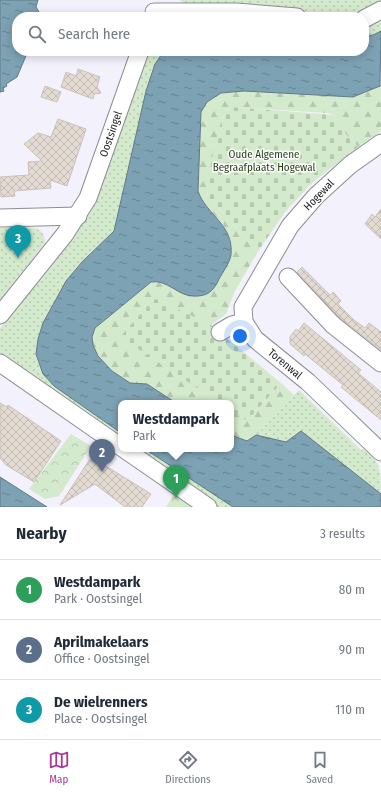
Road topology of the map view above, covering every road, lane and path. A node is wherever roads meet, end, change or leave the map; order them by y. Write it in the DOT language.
graph roads {
  1 [pos="155,10"];
  2 [pos="381,10"];
  3 [pos="236,12"];
  4 [pos="369,16"];
  5 [pos="138,56"];
  6 [pos="372,146"];
  7 [pos="78,216"];
  8 [pos="0,218"];
  9 [pos="288,277"];
  10 [pos="0,315"];
  11 [pos="244,322"];
  12 [pos="220,332"];
  13 [pos="0,363"];
  14 [pos="381,363"];
  15 [pos="118,445"];
  16 [pos="128,452"];
  17 [pos="381,452"];
  18 [pos="208,507"];
  1 -- 3 [label="street"];
  2 -- 4 [label="street"];
  5 -- 7 [label="street, Oostsingel"];
  6 -- 11 [label="street, Hogewal"];
  7 -- 8 [label="street"];
  7 -- 10 [label="street, Oostsingel"];
  9 -- 14 [label="street"];
  11 -- 12 [label="street"];
  11 -- 17 [label="street, Torenwal"];
  13 -- 15 [label="street"];
  16 -- 18 [label="street"];
}
